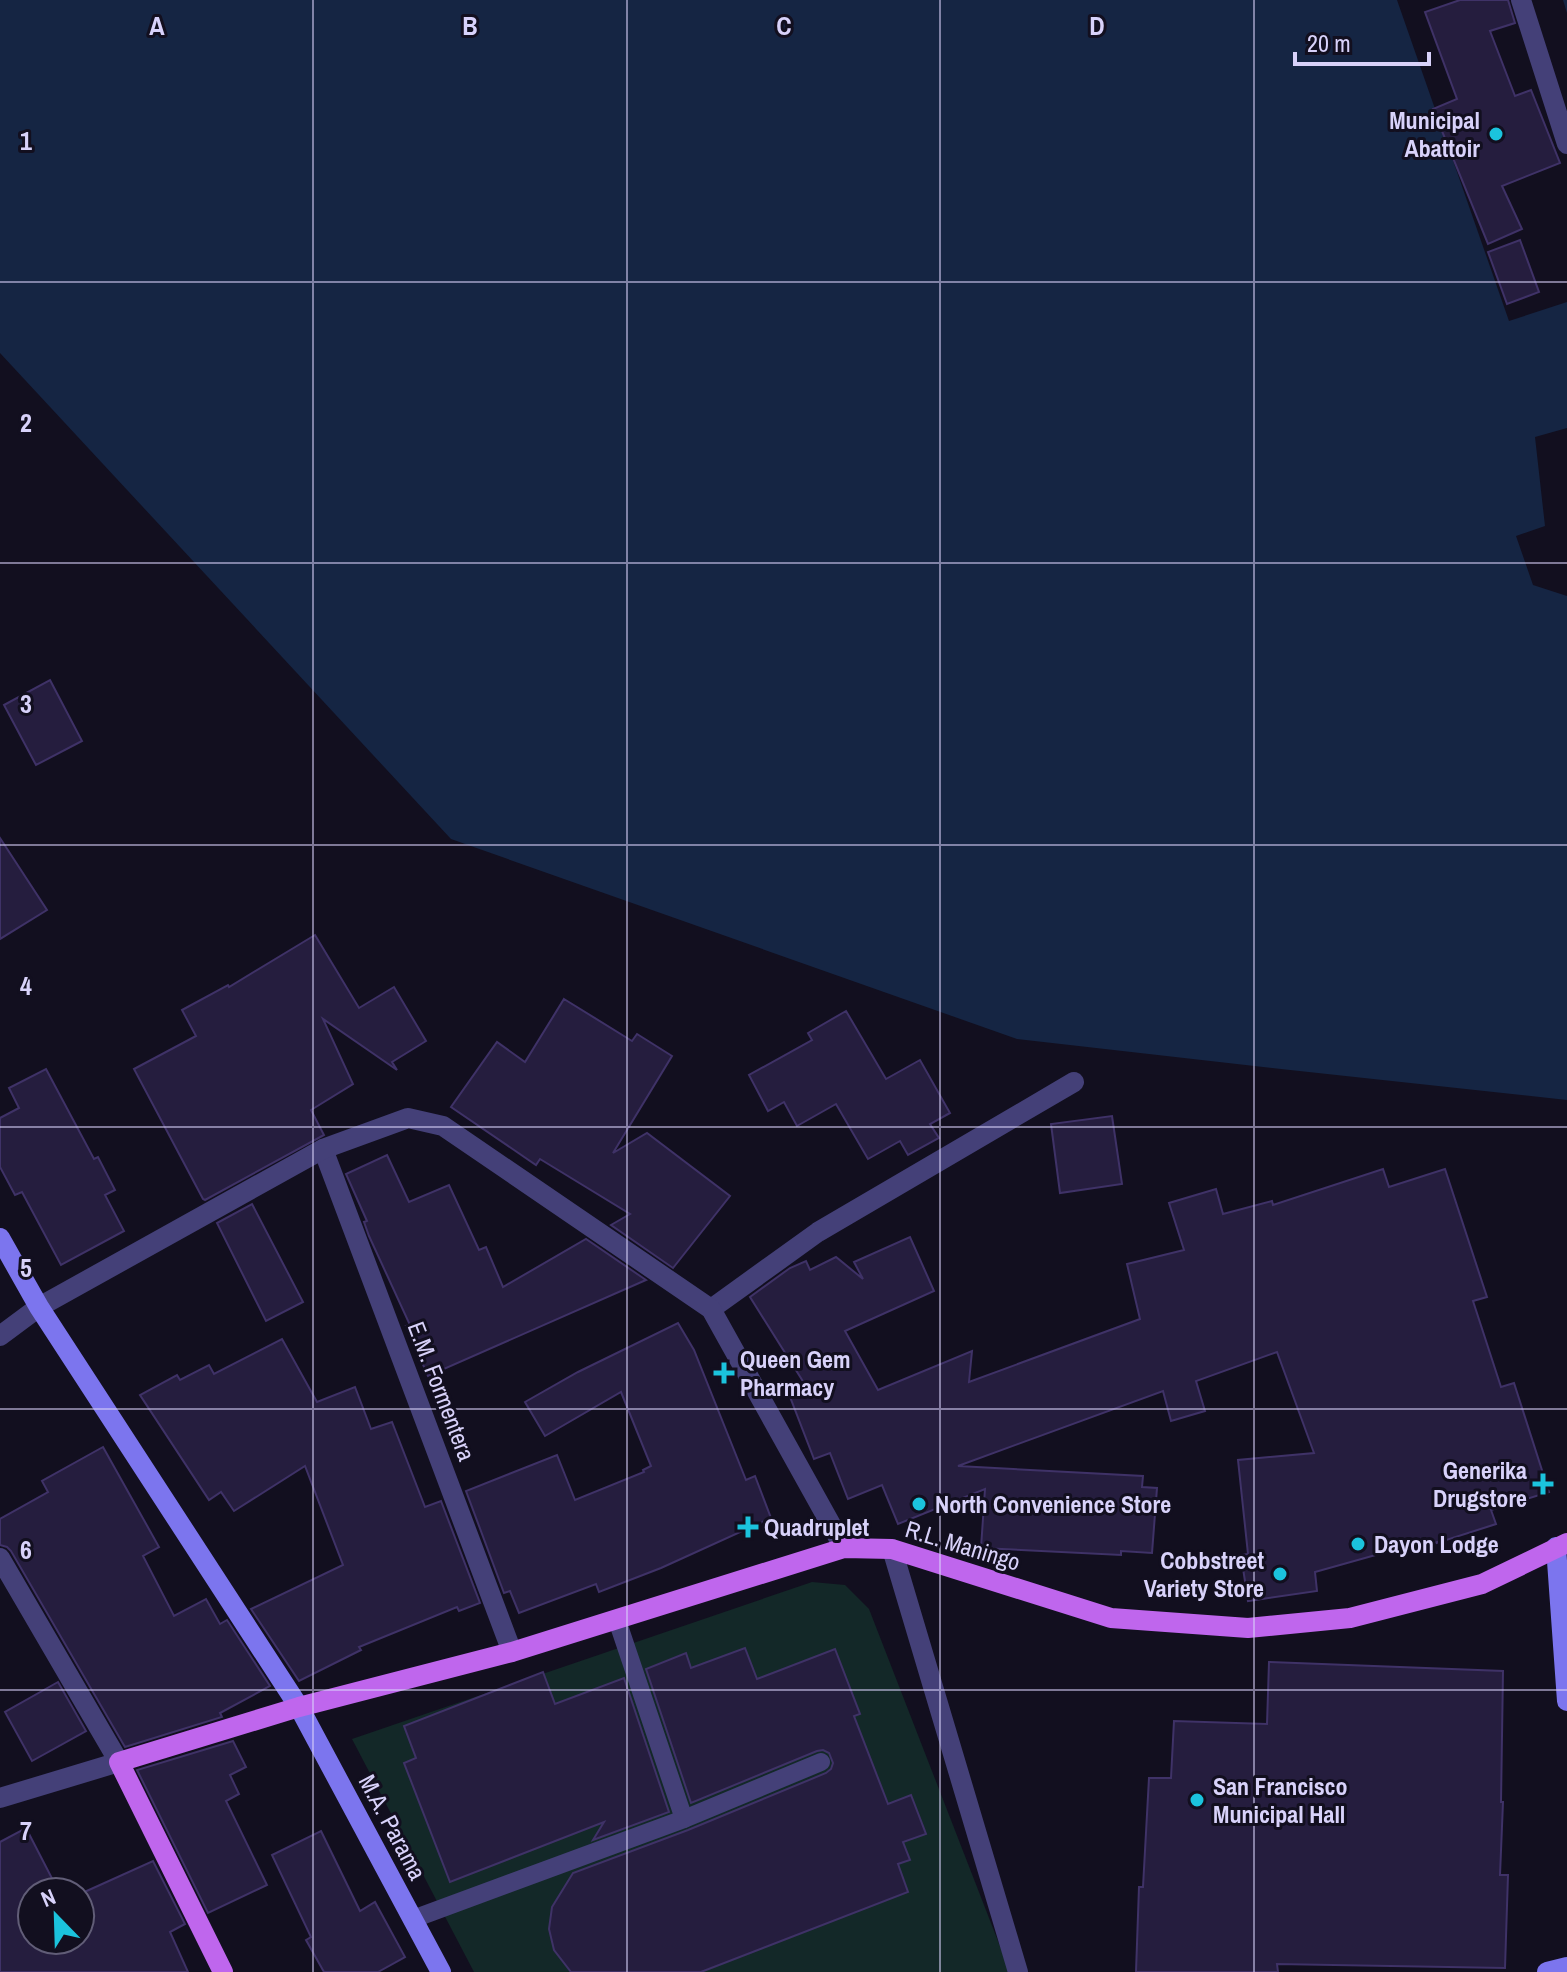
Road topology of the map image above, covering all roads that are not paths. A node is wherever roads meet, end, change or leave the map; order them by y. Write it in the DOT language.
graph roads {
  1 [pos="1521,0"];
  2 [pos="1567,144"];
  3 [pos="1074,1082"];
  4 [pos="323,1149"];
  5 [pos="0,1238"];
  6 [pos="39,1307"];
  7 [pos="711,1309"];
  8 [pos="0,1336"];
  9 [pos="1561,1545"];
  10 [pos="844,1548"];
  11 [pos="892,1549"];
  12 [pos="0,1558"];
  13 [pos="617,1620"];
  14 [pos="512,1652"];
  15 [pos="1567,1701"];
  16 [pos="299,1707"];
  17 [pos="119,1762"];
  18 [pos="821,1762"];
  19 [pos="0,1798"];
  20 [pos="684,1819"];
  21 [pos="413,1919"];
  22 [pos="1567,1967"];
  23 [pos="223,1972"];
  24 [pos="441,1972"];
  25 [pos="1018,1972"];
  26 [pos="1547,1972"];
  1 -- 2 [label="street"];
  3 -- 7 [label="street"];
  4 -- 6 [label="street"];
  4 -- 7 [label="street"];
  4 -- 14 [label="street, E.M. Formentera"];
  5 -- 6 [label="main road, M.A. Parama"];
  6 -- 8 [label="street"];
  6 -- 16 [label="main road, M.A. Parama"];
  7 -- 10 [label="street"];
  9 -- 11 [label="main road, R.L. Maningo"];
  9 -- 15 [label="main road"];
  10 -- 11 [label="main road, R.L. Maningo"];
  10 -- 13 [label="main road, R.L. Maningo"];
  11 -- 25 [label="street"];
  12 -- 17 [label="street"];
  13 -- 14 [label="main road, R.L. Maningo"];
  13 -- 20 [label="lane"];
  14 -- 16 [label="main road, R.L. Maningo"];
  16 -- 17 [label="main road, R.L. Maningo"];
  16 -- 21 [label="main road, M.A. Parama"];
  17 -- 19 [label="street"];
  17 -- 23 [label="main road"];
  18 -- 20 [label="lane"];
  20 -- 21 [label="lane"];
  21 -- 24 [label="main road, M.A. Parama"];
  22 -- 26 [label="main road"];
}
